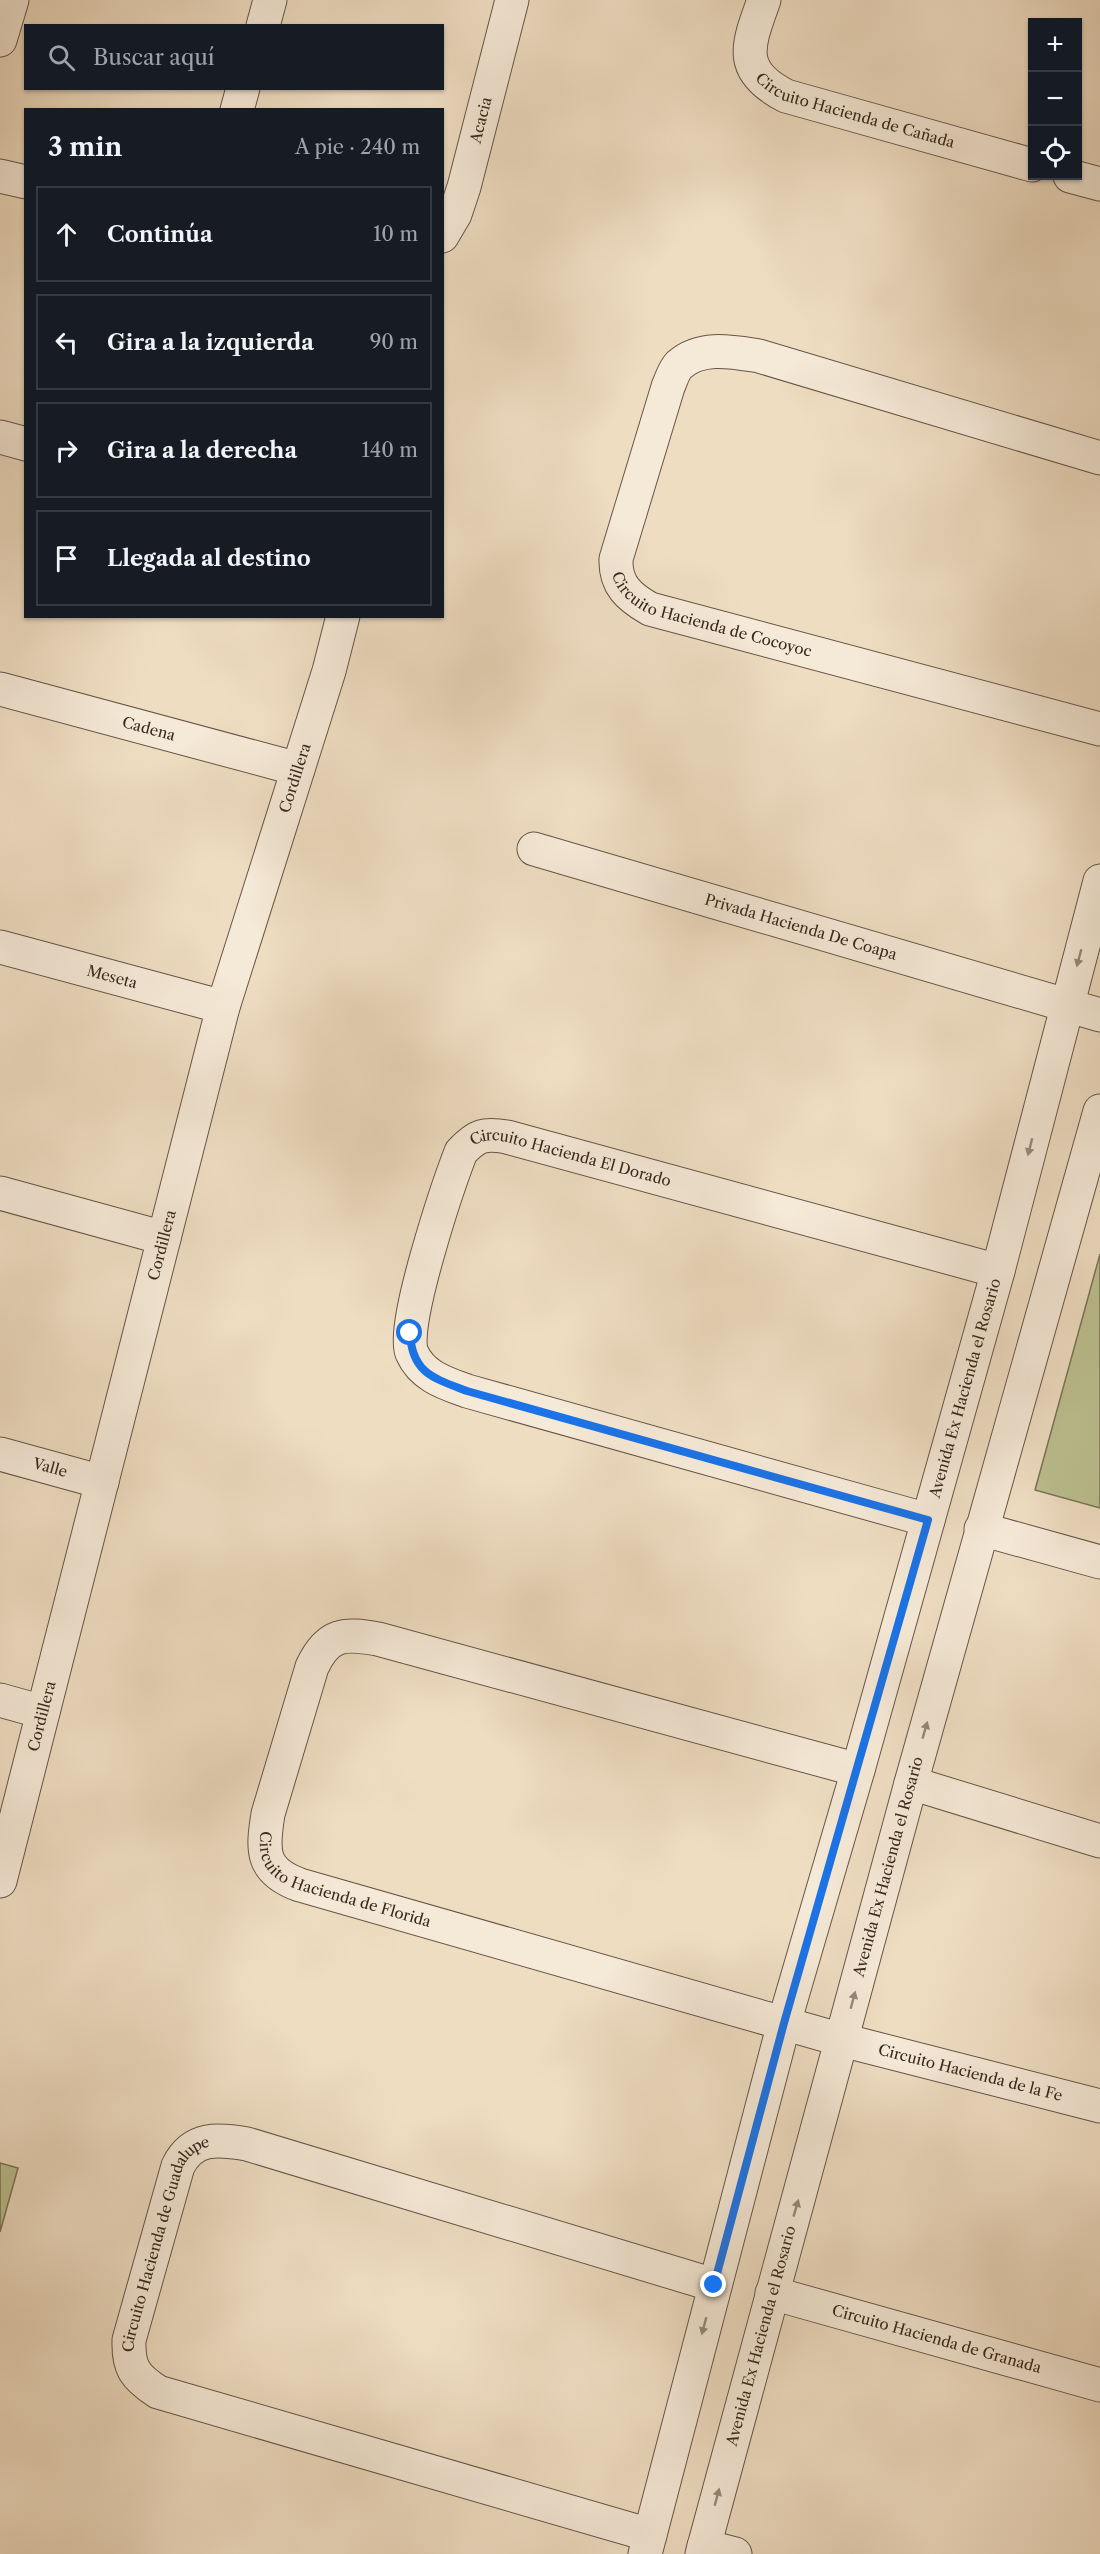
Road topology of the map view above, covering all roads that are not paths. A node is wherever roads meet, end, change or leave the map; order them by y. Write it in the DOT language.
graph roads {
  1 [pos="12,0"];
  2 [pos="270,0"];
  3 [pos="512,0"];
  4 [pos="764,0"];
  5 [pos="263,24"];
  6 [pos="0,40"];
  7 [pos="242,90"];
  8 [pos="238,108"];
  9 [pos="1028,164"];
  10 [pos="0,176"];
  11 [pos="1082,179"];
  12 [pos="24,182"];
  13 [pos="1100,184"];
  14 [pos="444,233"];
  15 [pos="0,437"];
  16 [pos="24,443"];
  17 [pos="1100,458"];
  18 [pos="342,618"];
  19 [pos="0,689"];
  20 [pos="1100,729"];
  21 [pos="298,770"];
  22 [pos="534,849"];
  23 [pos="1100,881"];
  24 [pos="0,947"];
  25 [pos="1067,1006"];
  26 [pos="223,1007"];
  27 [pos="1100,1015"];
  28 [pos="1100,1111"];
  29 [pos="0,1193"];
  30 [pos="164,1238"];
  31 [pos="998,1271"];
  32 [pos="0,1454"];
  33 [pos="102,1482"];
  34 [pos="928,1520"];
  35 [pos="981,1529"];
  36 [pos="1100,1562"];
  37 [pos="0,1700"];
  38 [pos="43,1712"];
  39 [pos="858,1770"];
  40 [pos="910,1783"];
  41 [pos="1100,1841"];
  42 [pos="0,1881"];
  43 [pos="784,2023"];
  44 [pos="842,2040"];
  45 [pos="1100,2106"];
  46 [pos="714,2285"];
  47 [pos="772,2293"];
  48 [pos="1100,2385"];
  49 [pos="647,2544"];
  50 [pos="714,2551"];
  1 -- 6 [label="street"];
  2 -- 5 [label="street"];
  3 -- 14 [label="street, Acacia"];
  4 -- 9 [label="street, Circuito Hacienda de Cañada"];
  7 -- 8 [label="street"];
  10 -- 12 [label="street"];
  11 -- 13 [label="street"];
  15 -- 16 [label="street"];
  17 -- 20 [label="street, Circuito Hacienda de Cocoyoc"];
  18 -- 21 [label="street, Cordillera"];
  19 -- 21 [label="street, Cadena"];
  21 -- 26 [label="street, Cordillera"];
  22 -- 25 [label="street, Privada Hacienda De Coapa"];
  23 -- 25 [label="street, Avenida Ex Hacienda el Rosario, one-way"];
  24 -- 26 [label="street, Meseta"];
  25 -- 27 [label="street, Privada Hacienda De Coapa"];
  25 -- 31 [label="street, Avenida Ex Hacienda el Rosario, one-way"];
  26 -- 30 [label="street, Cordillera"];
  28 -- 35 [label="street, Avenida Ex Hacienda el Rosario"];
  29 -- 30 [label="street"];
  30 -- 33 [label="street, Cordillera"];
  31 -- 34 [label="street, Avenida Ex Hacienda el Rosario"];
  31 -- 34 [label="street, Circuito Hacienda El Dorado"];
  32 -- 33 [label="street, Valle"];
  33 -- 38 [label="street, Cordillera"];
  34 -- 39 [label="street, Avenida Ex Hacienda el Rosario"];
  35 -- 36 [label="street"];
  40 -- 35 [label="street, Avenida Ex Hacienda el Rosario, one-way"];
  37 -- 38 [label="street"];
  38 -- 42 [label="street, Cordillera"];
  39 -- 43 [label="street, Avenida Ex Hacienda el Rosario"];
  39 -- 43 [label="street, Circuito Hacienda de Florida"];
  40 -- 41 [label="street"];
  44 -- 40 [label="street, Avenida Ex Hacienda el Rosario, one-way"];
  43 -- 44 [label="street, Circuito Hacienda de Florida"];
  43 -- 46 [label="street, Avenida Ex Hacienda el Rosario"];
  44 -- 45 [label="street, Circuito Hacienda de la Fe"];
  47 -- 44 [label="street, Avenida Ex Hacienda el Rosario, one-way"];
  46 -- 49 [label="street, Avenida Ex Hacienda el Rosario, one-way"];
  46 -- 49 [label="street, Circuito Hacienda de Guadalupe"];
  47 -- 48 [label="street, Circuito Hacienda de Granada"];
  50 -- 47 [label="street, Avenida Ex Hacienda el Rosario, one-way"];
}
